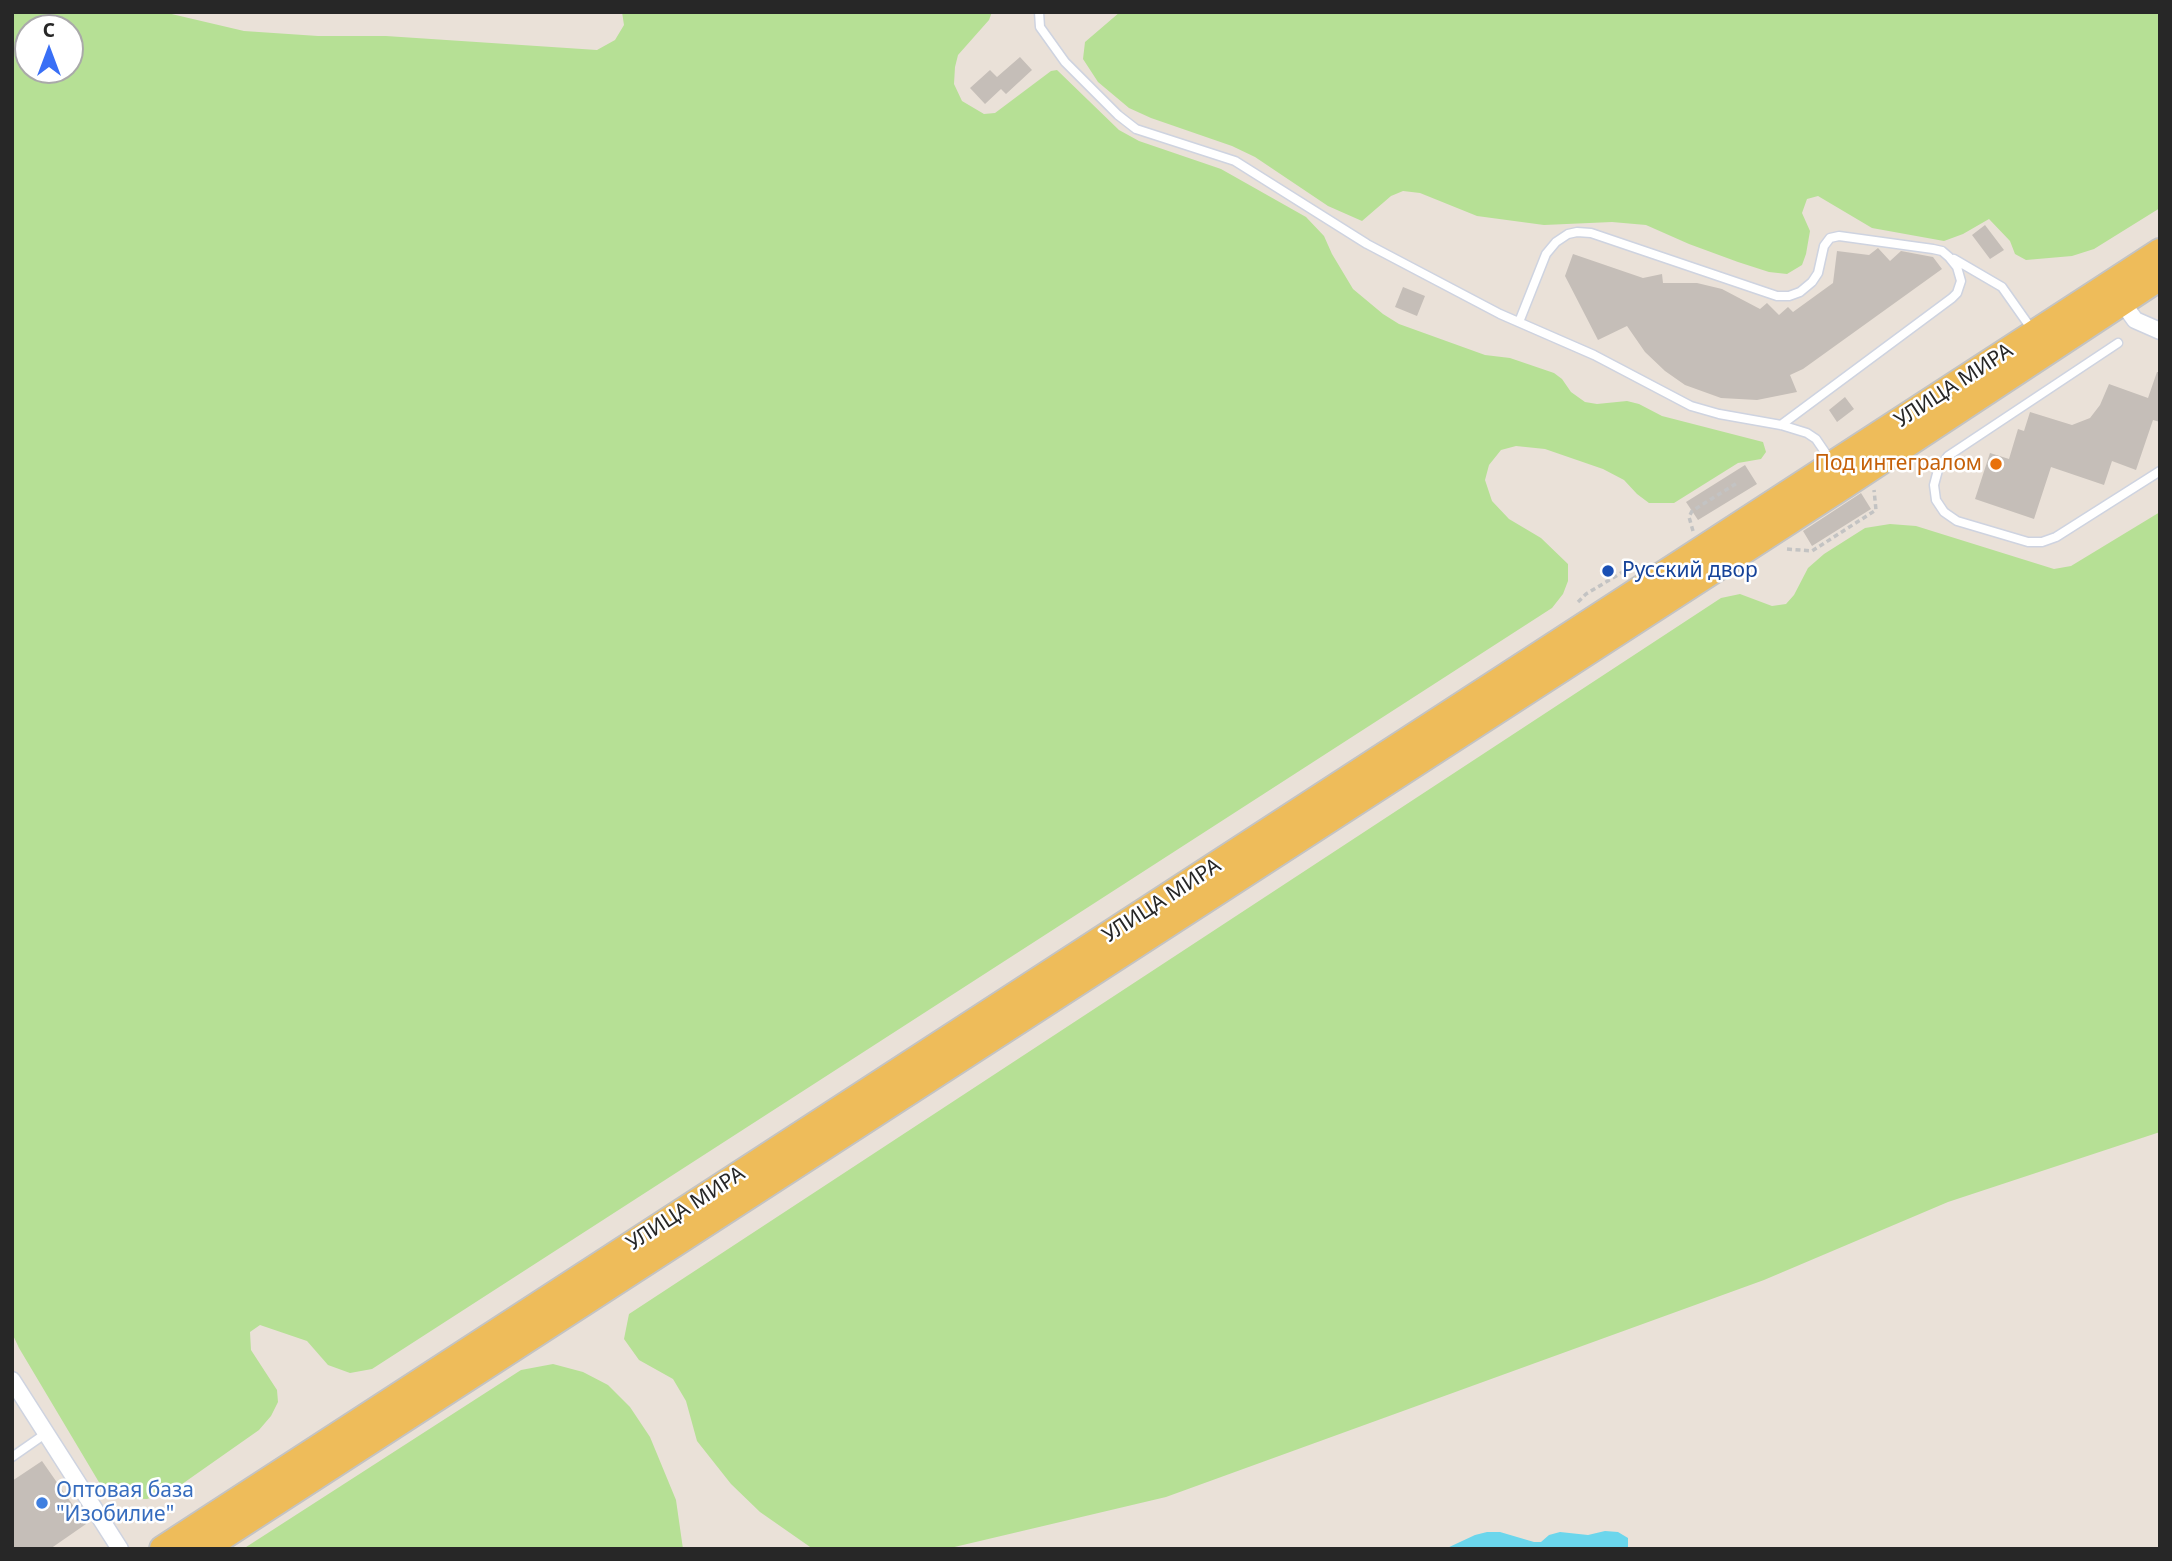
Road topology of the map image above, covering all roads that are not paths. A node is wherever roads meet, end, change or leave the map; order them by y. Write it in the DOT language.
graph roads {
  1 [pos="1039,12"];
  2 [pos="2160,252"];
  3 [pos="1949,257"];
  4 [pos="2160,277"];
  5 [pos="2116,293"];
  6 [pos="1519,322"];
  7 [pos="2160,331"];
  8 [pos="2034,334"];
  9 [pos="2118,343"];
  10 [pos="1781,425"];
  11 [pos="2160,471"];
  12 [pos="1840,474"];
  13 [pos="12,1380"];
  14 [pos="45,1434"];
  15 [pos="12,1457"];
  16 [pos="120,1549"];
  17 [pos="163,1549"];
  18 [pos="203,1549"];
  1 -- 6 [label="lane"];
  2 -- 5 [label="main road, УЛИЦА МИРА"];
  3 -- 6 [label="lane"];
  3 -- 8 [label="lane"];
  3 -- 10 [label="lane"];
  4 -- 5 [label="main road, УЛИЦА МИРА"];
  5 -- 7 [label="street"];
  5 -- 8 [label="main road, УЛИЦА МИРА"];
  5 -- 12 [label="main road, УЛИЦА МИРА"];
  6 -- 10 [label="lane"];
  8 -- 12 [label="main road, УЛИЦА МИРА"];
  9 -- 11 [label="lane"];
  10 -- 12 [label="lane"];
  12 -- 17 [label="main road, УЛИЦА МИРА"];
  12 -- 18 [label="main road, УЛИЦА МИРА"];
  13 -- 14 [label="street"];
  14 -- 15 [label="lane"];
  14 -- 16 [label="street"];
}
